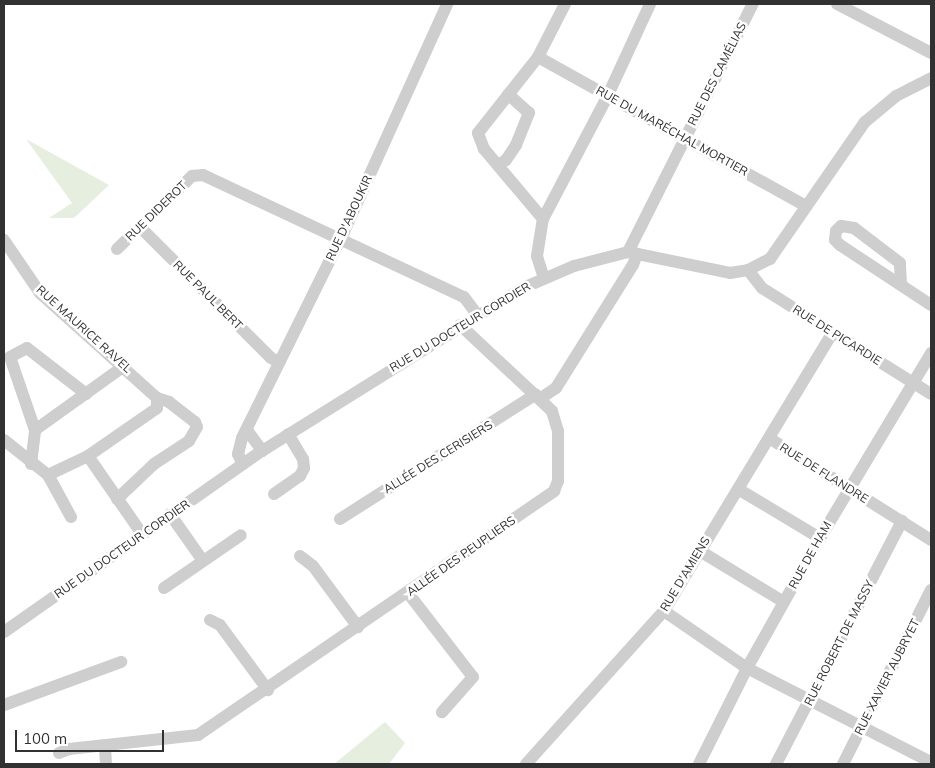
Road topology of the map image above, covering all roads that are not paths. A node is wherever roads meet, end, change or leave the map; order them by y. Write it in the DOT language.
graph roads {
  1 [pos="447,4"];
  2 [pos="566,4"];
  3 [pos="650,4"];
  4 [pos="753,4"];
  5 [pos="837,4"];
  6 [pos="931,53"];
  7 [pos="538,58"];
  8 [pos="931,78"];
  9 [pos="508,94"];
  10 [pos="608,95"];
  11 [pos="686,137"];
  12 [pos="498,165"];
  13 [pos="806,206"];
  14 [pos="543,218"];
  15 [pos="140,227"];
  16 [pos="4,240"];
  17 [pos="340,240"];
  18 [pos="117,249"];
  19 [pos="632,252"];
  20 [pos="748,270"];
  21 [pos="544,278"];
  22 [pos="901,284"];
  23 [pos="931,306"];
  24 [pos="477,314"];
  25 [pos="460,325"];
  26 [pos="832,334"];
  27 [pos="931,352"];
  28 [pos="279,362"];
  29 [pos="124,366"];
  30 [pos="912,382"];
  31 [pos="86,394"];
  32 [pos="931,394"];
  33 [pos="539,396"];
  34 [pos="157,398"];
  35 [pos="35,430"];
  36 [pos="247,430"];
  37 [pos="288,434"];
  38 [pos="769,438"];
  39 [pos="4,440"];
  40 [pos="262,450"];
  41 [pos="88,456"];
  42 [pos="31,464"];
  43 [pos="243,464"];
  44 [pos="48,475"];
  45 [pos="849,488"];
  46 [pos="738,489"];
  47 [pos="274,494"];
  48 [pos="117,498"];
  49 [pos="170,514"];
  50 [pos="71,517"];
  51 [pos="340,519"];
  52 [pos="902,521"];
  53 [pos="142,534"];
  54 [pos="241,535"];
  55 [pos="820,538"];
  56 [pos="931,540"];
  57 [pos="700,551"];
  58 [pos="300,556"];
  59 [pos="203,561"];
  60 [pos="164,588"];
  61 [pos="931,590"];
  62 [pos="408,593"];
  63 [pos="784,602"];
  64 [pos="664,611"];
  65 [pos="210,620"];
  66 [pos="358,627"];
  67 [pos="4,632"];
  68 [pos="121,662"];
  69 [pos="747,668"];
  70 [pos="268,690"];
  71 [pos="809,699"];
  72 [pos="4,705"];
  73 [pos="442,712"];
  74 [pos="862,726"];
  75 [pos="104,746"];
  76 [pos="59,753"];
  77 [pos="930,762"];
  78 [pos="106,764"];
  79 [pos="526,764"];
  80 [pos="699,764"];
  81 [pos="776,764"];
  82 [pos="843,764"];
  1 -- 17 [label="street, RUE D'ABOUKIR"];
  2 -- 7 [label="street"];
  3 -- 10 [label="street"];
  4 -- 11 [label="street, RUE DES CAMÉLIAS"];
  5 -- 6 [label="street"];
  7 -- 9 [label="street"];
  7 -- 10 [label="street, RUE DU MARÉCHAL MORTIER"];
  8 -- 13 [label="street, RUE DU DOCTEUR CORDIER"];
  9 -- 12 [label="street"];
  9 -- 12 [label="street"];
  10 -- 11 [label="street, RUE DU MARÉCHAL MORTIER"];
  10 -- 14 [label="street"];
  11 -- 13 [label="street, RUE DU MARÉCHAL MORTIER"];
  11 -- 19 [label="street, RUE DES CAMÉLIAS"];
  12 -- 14 [label="street"];
  13 -- 20 [label="street, RUE DU DOCTEUR CORDIER"];
  14 -- 21 [label="street"];
  15 -- 17 [label="street, RUE DIDEROT"];
  15 -- 18 [label="street, RUE DIDEROT"];
  15 -- 28 [label="street, RUE PAUL BERT"];
  16 -- 29 [label="street, RUE MAURICE RAVEL"];
  17 -- 24 [label="street"];
  17 -- 28 [label="street, RUE D'ABOUKIR"];
  19 -- 20 [label="street, RUE DU DOCTEUR CORDIER"];
  19 -- 21 [label="street, RUE DU DOCTEUR CORDIER"];
  19 -- 33 [label="street, RUE DES CAMÉLIAS"];
  20 -- 26 [label="street, RUE DE PICARDIE"];
  21 -- 24 [label="street, RUE DU DOCTEUR CORDIER"];
  22 -- 22 [label="street"];
  22 -- 23 [label="street"];
  24 -- 25 [label="street, RUE DU DOCTEUR CORDIER"];
  25 -- 33 [label="street"];
  25 -- 37 [label="street, RUE DU DOCTEUR CORDIER"];
  26 -- 30 [label="street, RUE DE PICARDIE"];
  26 -- 38 [label="street, RUE DE FLANDRE"];
  27 -- 30 [label="street, RUE DE HAM"];
  28 -- 36 [label="street, RUE D'ABOUKIR"];
  29 -- 31 [label="street"];
  29 -- 34 [label="street, RUE MAURICE RAVEL"];
  30 -- 32 [label="street, RUE DE PICARDIE"];
  30 -- 45 [label="street, RUE DE HAM"];
  31 -- 35 [label="street"];
  31 -- 35 [label="street"];
  33 -- 51 [label="street, ALLÉE DES CERISIERS"];
  33 -- 62 [label="street, ALLÉE DES PEUPLIERS"];
  34 -- 41 [label="street"];
  34 -- 48 [label="street, RUE MAURICE RAVEL"];
  35 -- 42 [label="street"];
  36 -- 40 [label="street"];
  36 -- 43 [label="street, RUE D'ABOUKIR"];
  37 -- 40 [label="street, RUE DU DOCTEUR CORDIER"];
  37 -- 47 [label="street"];
  38 -- 45 [label="street, RUE DE FLANDRE"];
  38 -- 46 [label="street, RUE D'AMIENS"];
  39 -- 42 [label="street"];
  40 -- 43 [label="street, RUE DU DOCTEUR CORDIER"];
  41 -- 44 [label="street"];
  41 -- 48 [label="street"];
  42 -- 44 [label="street"];
  43 -- 49 [label="street, RUE DU DOCTEUR CORDIER"];
  44 -- 50 [label="street"];
  45 -- 52 [label="street, RUE DE FLANDRE"];
  45 -- 55 [label="street, RUE DE HAM"];
  46 -- 55 [label="street"];
  46 -- 57 [label="street, RUE D'AMIENS"];
  48 -- 53 [label="street"];
  49 -- 53 [label="street, RUE DU DOCTEUR CORDIER"];
  49 -- 59 [label="street"];
  52 -- 56 [label="street, RUE DE FLANDRE"];
  52 -- 71 [label="street, RUE ROBERT DE MASSY"];
  53 -- 67 [label="street, RUE DU DOCTEUR CORDIER"];
  54 -- 59 [label="street"];
  55 -- 63 [label="street, RUE DE HAM"];
  57 -- 63 [label="street"];
  57 -- 64 [label="street, RUE D'AMIENS"];
  58 -- 66 [label="street"];
  59 -- 60 [label="street"];
  61 -- 74 [label="street, RUE XAVIER AUBRYET"];
  62 -- 66 [label="street, ALLÉE DES PEUPLIERS"];
  62 -- 73 [label="street"];
  63 -- 69 [label="street, RUE DE HAM"];
  64 -- 69 [label="street"];
  64 -- 79 [label="street, RUE D'AMIENS"];
  65 -- 70 [label="street"];
  66 -- 70 [label="street, ALLÉE DES PEUPLIERS"];
  68 -- 72 [label="street"];
  69 -- 71 [label="street"];
  69 -- 80 [label="street, RUE DE HAM"];
  70 -- 75 [label="street, ALLÉE DES PEUPLIERS"];
  71 -- 74 [label="street"];
  71 -- 81 [label="street, RUE ROBERT DE MASSY"];
  74 -- 77 [label="street"];
  74 -- 82 [label="street, RUE XAVIER AUBRYET"];
  75 -- 76 [label="street, ALLÉE DES PEUPLIERS"];
  75 -- 78 [label="street"];
}
